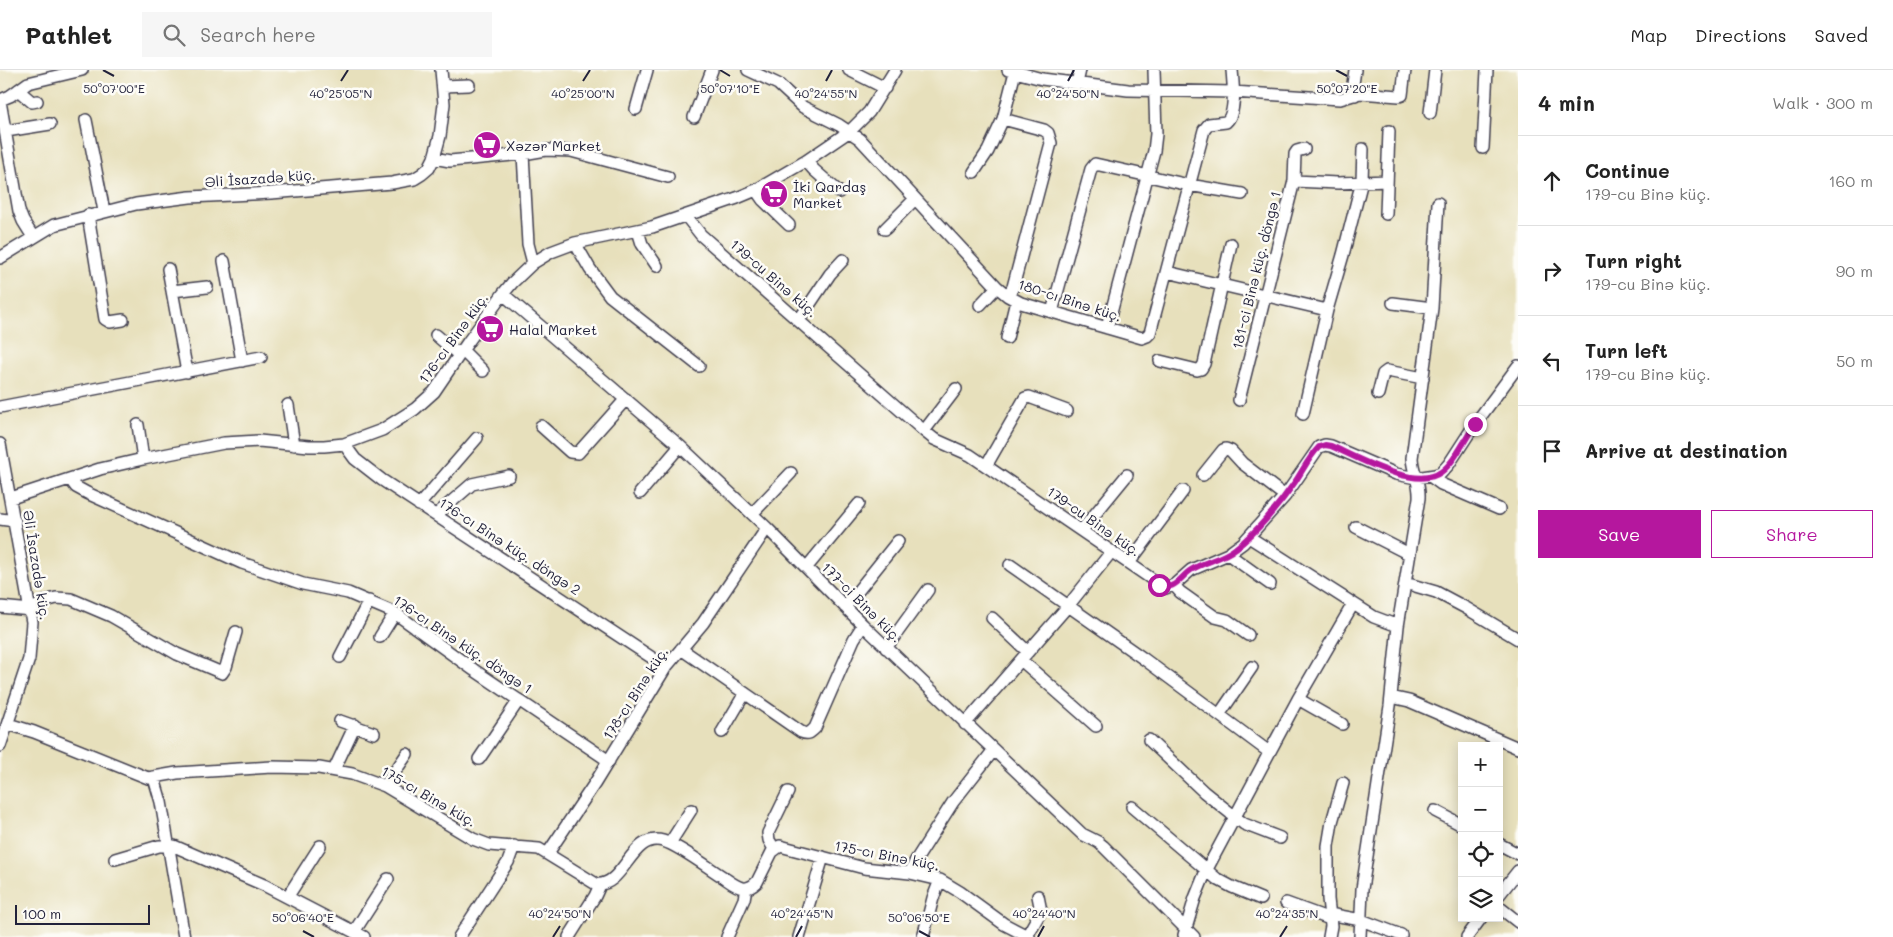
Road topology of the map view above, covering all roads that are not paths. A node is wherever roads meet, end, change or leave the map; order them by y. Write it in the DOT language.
graph roads {
  1 [pos="82,70"];
  2 [pos="441,70"];
  3 [pos="647,70"];
  4 [pos="712,70"];
  5 [pos="849,70"];
  6 [pos="895,70"];
  7 [pos="1080,70"];
  8 [pos="1154,70"];
  9 [pos="1232,70"];
  10 [pos="1355,70"];
  11 [pos="1405,70"];
  12 [pos="1435,70"];
  13 [pos="1487,70"];
  14 [pos="753,71"];
  15 [pos="1012,71"];
  16 [pos="65,72"];
  17 [pos="1077,83"];
  18 [pos="469,85"];
  19 [pos="443,86"];
  20 [pos="885,88"];
  21 [pos="18,90"];
  22 [pos="1155,91"];
  23 [pos="1233,92"];
  24 [pos="1355,95"];
  25 [pos="0,100"];
  26 [pos="37,101"];
  27 [pos="636,108"];
  28 [pos="1430,112"];
  29 [pos="694,117"];
  30 [pos="1003,119"];
  31 [pos="86,120"];
  32 [pos="50,124"];
  33 [pos="6,131"];
  34 [pos="850,131"];
  35 [pos="1389,132"];
  36 [pos="1483,148"];
  37 [pos="1363,149"];
  38 [pos="1304,150"];
  39 [pos="523,154"];
  40 [pos="434,158"];
  41 [pos="806,161"];
  42 [pos="974,172"];
  43 [pos="1148,176"];
  44 [pos="668,177"];
  45 [pos="1294,181"];
  46 [pos="1387,181"];
  47 [pos="1362,182"];
  48 [pos="1189,185"];
  49 [pos="756,190"];
  50 [pos="839,192"];
  51 [pos="1242,194"];
  52 [pos="915,198"];
  53 [pos="1438,203"];
  54 [pos="104,211"];
  55 [pos="1386,214"];
  56 [pos="88,215"];
  57 [pos="686,216"];
  58 [pos="789,224"];
  59 [pos="885,229"];
  60 [pos="638,230"];
  61 [pos="33,237"];
  62 [pos="575,243"];
  63 [pos="1230,244"];
  64 [pos="0,258"];
  65 [pos="843,260"];
  66 [pos="224,261"];
  67 [pos="532,263"];
  68 [pos="657,266"];
  69 [pos="168,269"];
  70 [pos="1167,272"];
  71 [pos="1221,285"];
  72 [pos="206,287"];
  73 [pos="997,287"];
  74 [pos="172,291"];
  75 [pos="503,294"];
  76 [pos="1265,296"];
  77 [pos="1012,299"];
  78 [pos="1393,302"];
  79 [pos="980,305"];
  80 [pos="1432,308"];
  81 [pos="1327,310"];
  82 [pos="1052,312"];
  83 [pos="122,320"];
  84 [pos="798,320"];
  85 [pos="1107,328"];
  86 [pos="436,335"];
  87 [pos="1006,338"];
  88 [pos="460,352"];
  89 [pos="261,357"];
  90 [pos="242,361"];
  91 [pos="1160,361"];
  92 [pos="699,366"];
  93 [pos="1518,366"];
  94 [pos="483,371"];
  95 [pos="187,372"];
  96 [pos="1422,378"];
  97 [pos="956,389"];
  98 [pos="1378,394"];
  99 [pos="626,399"];
  100 [pos="1239,400"];
  101 [pos="288,405"];
  102 [pos="0,407"];
  103 [pos="1067,411"];
  104 [pos="1302,414"];
  105 [pos="138,425"];
  106 [pos="541,426"];
  107 [pos="924,431"];
  108 [pos="477,438"];
  109 [pos="0,444"];
  110 [pos="344,444"];
  111 [pos="294,445"];
  112 [pos="680,446"];
  113 [pos="143,459"];
  114 [pos="986,466"];
  115 [pos="791,473"];
  116 [pos="1127,474"];
  117 [pos="1203,475"];
  118 [pos="509,476"];
  119 [pos="1430,476"];
  120 [pos="1416,478"];
  121 [pos="70,479"];
  122 [pos="1183,491"];
  123 [pos="640,493"];
  124 [pos="1286,496"];
  125 [pos="11,498"];
  126 [pos="859,504"];
  127 [pos="419,505"];
  128 [pos="1499,509"];
  129 [pos="752,514"];
  130 [pos="436,515"];
  131 [pos="0,519"];
  132 [pos="15,521"];
  133 [pos="1356,527"];
  134 [pos="767,528"];
  135 [pos="1082,530"];
  136 [pos="1249,537"];
  137 [pos="898,541"];
  138 [pos="1112,551"];
  139 [pos="1228,554"];
  140 [pos="1409,554"];
  141 [pos="1129,563"];
  142 [pos="1010,565"];
  143 [pos="807,567"];
  144 [pos="1405,583"];
  145 [pos="1270,584"];
  146 [pos="1174,585"];
  147 [pos="928,590"];
  148 [pos="369,601"];
  149 [pos="1353,604"];
  150 [pos="1068,606"];
  151 [pos="845,607"];
  152 [pos="0,608"];
  153 [pos="31,610"];
  154 [pos="395,613"];
  155 [pos="992,618"];
  156 [pos="863,626"];
  157 [pos="1398,626"];
  158 [pos="236,632"];
  159 [pos="1248,635"];
  160 [pos="380,637"];
  161 [pos="1518,639"];
  162 [pos="886,648"];
  163 [pos="681,649"];
  164 [pos="1024,656"];
  165 [pos="340,657"];
  166 [pos="666,667"];
  167 [pos="1252,668"];
  168 [pos="745,693"];
  169 [pos="1392,697"];
  170 [pos="1298,699"];
  171 [pos="519,700"];
  172 [pos="1219,715"];
  173 [pos="340,721"];
  174 [pos="8,724"];
  175 [pos="965,724"];
  176 [pos="1342,724"];
  177 [pos="355,725"];
  178 [pos="1096,726"];
  179 [pos="722,732"];
  180 [pos="374,733"];
  181 [pos="1149,740"];
  182 [pos="0,746"];
  183 [pos="1518,748"];
  184 [pos="993,751"];
  185 [pos="1269,752"];
  186 [pos="407,754"];
  187 [pos="479,759"];
  188 [pos="609,761"];
  189 [pos="334,770"];
  190 [pos="154,778"];
  191 [pos="1343,783"];
  192 [pos="385,786"];
  193 [pos="788,792"];
  194 [pos="1132,807"];
  195 [pos="691,810"];
  196 [pos="1435,811"];
  197 [pos="1235,817"];
  198 [pos="1458,823"];
  199 [pos="1280,838"];
  200 [pos="670,843"];
  201 [pos="170,845"];
  202 [pos="320,846"];
  203 [pos="514,846"];
  204 [pos="1503,846"];
  205 [pos="774,849"];
  206 [pos="548,853"];
  207 [pos="1518,854"];
  208 [pos="823,857"];
  209 [pos="115,859"];
  210 [pos="1206,870"];
  211 [pos="1518,871"];
  212 [pos="910,873"];
  213 [pos="388,879"];
  214 [pos="940,880"];
  215 [pos="600,885"];
  216 [pos="746,888"];
  217 [pos="1503,890"];
  218 [pos="288,896"];
  219 [pos="1038,896"];
  220 [pos="1261,899"];
  221 [pos="1286,903"];
  222 [pos="1503,910"];
  223 [pos="1330,916"];
  224 [pos="1361,920"];
  225 [pos="1479,922"];
  226 [pos="1518,922"];
  227 [pos="359,934"];
  228 [pos="1188,935"];
  229 [pos="1401,935"];
  230 [pos="1028,936"];
  231 [pos="184,937"];
  232 [pos="458,937"];
  233 [pos="569,937"];
  234 [pos="727,937"];
  235 [pos="799,937"];
  236 [pos="923,937"];
  237 [pos="1329,937"];
  238 [pos="1360,937"];
  239 [pos="1467,937"];
  1 -- 16 [label="street"];
  2 -- 19 [label="street, Əli İsazadə küç."];
  3 -- 27 [label="street"];
  4 -- 29 [label="street"];
  5 -- 20 [label="street"];
  6 -- 20 [label="street, 176-cı Binə küç."];
  7 -- 17 [label="street"];
  8 -- 22 [label="street"];
  9 -- 23 [label="street, 180-cı Binə küç."];
  10 -- 24 [label="street"];
  11 -- 24 [label="street"];
  12 -- 28 [label="street"];
  13 -- 36 [label="street"];
  14 -- 34 [label="street, 180-cı Binə küç."];
  15 -- 17 [label="street"];
  15 -- 30 [label="street"];
  16 -- 21 [label="street"];
  17 -- 22 [label="street"];
  18 -- 19 [label="street"];
  19 -- 40 [label="street, Əli İsazadə küç."];
  20 -- 34 [label="street, 176-cı Binə küç."];
  21 -- 25 [label="street"];
  21 -- 26 [label="street"];
  22 -- 23 [label="street"];
  22 -- 43 [label="street"];
  23 -- 24 [label="street"];
  23 -- 48 [label="street, 180-cı Binə küç."];
  25 -- 33 [label="street"];
  30 -- 42 [label="street"];
  30 -- 77 [label="street"];
  31 -- 54 [label="street"];
  32 -- 33 [label="street"];
  33 -- 61 [label="street"];
  34 -- 41 [label="street, 176-cı Binə küç."];
  34 -- 52 [label="street, 180-cı Binə küç."];
  35 -- 46 [label="street"];
  37 -- 47 [label="street"];
  38 -- 45 [label="street"];
  39 -- 40 [label="street"];
  39 -- 44 [label="street"];
  39 -- 67 [label="street"];
  40 -- 54 [label="street, Əli İsazadə küç."];
  41 -- 49 [label="street, 176-cı Binə küç."];
  41 -- 50 [label="street"];
  43 -- 48 [label="street"];
  43 -- 82 [label="street"];
  43 -- 85 [label="street"];
  45 -- 47 [label="street, 181-ci Binə küç. döngə 1"];
  45 -- 76 [label="street, 181-ci Binə küç. döngə 1"];
  46 -- 47 [label="street, 181-ci Binə küç. döngə 1"];
  46 -- 55 [label="street"];
  47 -- 81 [label="street"];
  48 -- 51 [label="street"];
  48 -- 70 [label="street, 180-cı Binə küç."];
  49 -- 57 [label="street, 176-cı Binə küç."];
  49 -- 58 [label="street"];
  52 -- 59 [label="street"];
  52 -- 73 [label="street, 180-cı Binə küç."];
  53 -- 80 [label="street"];
  54 -- 56 [label="street, Əli İsazadə küç."];
  56 -- 61 [label="street, Əli İsazadə küç."];
  56 -- 83 [label="street"];
  57 -- 60 [label="street, 176-cı Binə küç."];
  57 -- 84 [label="street, 179-cu Binə küç."];
  60 -- 62 [label="street, 176-cı Binə küç."];
  60 -- 68 [label="street"];
  61 -- 64 [label="street, Əli İsazadə küç."];
  62 -- 67 [label="street, 176-cı Binə küç."];
  62 -- 92 [label="street"];
  63 -- 71 [label="street"];
  65 -- 84 [label="street"];
  66 -- 90 [label="street"];
  67 -- 75 [label="street, 176-cı Binə küç."];
  69 -- 74 [label="street"];
  70 -- 71 [label="street"];
  70 -- 85 [label="street, 180-cı Binə küç."];
  71 -- 76 [label="street"];
  71 -- 91 [label="street"];
  72 -- 74 [label="street"];
  73 -- 77 [label="street, 180-cı Binə küç."];
  73 -- 79 [label="street"];
  74 -- 95 [label="street"];
  75 -- 88 [label="street, 176-cı Binə küç."];
  75 -- 99 [label="street, 177-ci Binə küç."];
  76 -- 81 [label="street"];
  76 -- 100 [label="street, 181-ci Binə küç. döngə 1"];
  77 -- 82 [label="street, 180-cı Binə küç."];
  77 -- 87 [label="street"];
  78 -- 80 [label="street"];
  80 -- 96 [label="street"];
  81 -- 104 [label="street"];
  82 -- 85 [label="street, 180-cı Binə küç."];
  84 -- 107 [label="street, 179-cu Binə küç."];
  86 -- 88 [label="street"];
  88 -- 94 [label="street"];
  88 -- 110 [label="street, 176-cı Binə küç."];
  89 -- 90 [label="street"];
  90 -- 95 [label="street"];
  93 -- 119 [label="street"];
  95 -- 102 [label="street"];
  96 -- 98 [label="street"];
  96 -- 120 [label="street"];
  97 -- 107 [label="street"];
  99 -- 106 [label="street"];
  99 -- 112 [label="street, 177-ci Binə küç."];
  101 -- 111 [label="street"];
  103 -- 114 [label="street"];
  105 -- 113 [label="street"];
  107 -- 114 [label="street, 179-cu Binə küç."];
  108 -- 127 [label="street"];
  109 -- 125 [label="street, Əli İsazadə küç."];
  110 -- 111 [label="street, 176-cı Binə küç."];
  110 -- 127 [label="street, 176-cı Binə küç. döngə 2"];
  111 -- 113 [label="street, 176-cı Binə küç."];
  112 -- 123 [label="street"];
  112 -- 129 [label="street, 177-ci Binə küç."];
  113 -- 121 [label="street, 176-cı Binə küç."];
  114 -- 135 [label="street, 179-cu Binə küç."];
  115 -- 129 [label="street"];
  116 -- 135 [label="street"];
  117 -- 124 [label="street"];
  118 -- 130 [label="street"];
  119 -- 120 [label="street"];
  119 -- 128 [label="street"];
  120 -- 124 [label="street"];
  120 -- 140 [label="street"];
  121 -- 125 [label="street, 176-cı Binə küç."];
  121 -- 148 [label="street, 176-cı Binə küç. döngə 1"];
  122 -- 141 [label="street"];
  124 -- 136 [label="street"];
  125 -- 132 [label="street, Əli İsazadə küç."];
  126 -- 143 [label="street"];
  127 -- 130 [label="street, 176-cı Binə küç. döngə 2"];
  129 -- 134 [label="street, 177-ci Binə küç."];
  130 -- 166 [label="street, 176-cı Binə küç. döngə 2"];
  131 -- 132 [label="street"];
  132 -- 153 [label="street, Əli İsazadə küç."];
  133 -- 140 [label="street"];
  134 -- 143 [label="street, 177-ci Binə küç."];
  134 -- 163 [label="street, 178-cı Binə küç."];
  135 -- 138 [label="street, 179-cu Binə küç."];
  136 -- 139 [label="street"];
  136 -- 149 [label="street"];
  137 -- 151 [label="street"];
  138 -- 141 [label="street, 179-cu Binə küç."];
  138 -- 150 [label="street"];
  139 -- 145 [label="street"];
  139 -- 146 [label="street"];
  140 -- 144 [label="street"];
  141 -- 146 [label="street, 179-cu Binə küç."];
  142 -- 150 [label="street"];
  143 -- 151 [label="street, 177-ci Binə küç."];
  144 -- 157 [label="street"];
  144 -- 161 [label="street"];
  146 -- 159 [label="street"];
  147 -- 162 [label="street"];
  148 -- 154 [label="street, 176-cı Binə küç. döngə 1"];
  148 -- 165 [label="street"];
  149 -- 157 [label="street"];
  149 -- 170 [label="street"];
  150 -- 164 [label="street"];
  150 -- 172 [label="street"];
  151 -- 156 [label="street, 177-ci Binə küç."];
  152 -- 153 [label="street"];
  153 -- 158 [label="street"];
  153 -- 174 [label="street, Əli İsazadə küç."];
  154 -- 160 [label="street"];
  154 -- 171 [label="street, 176-cı Binə küç. döngə 1"];
  155 -- 164 [label="street"];
  156 -- 162 [label="street, 177-ci Binə küç."];
  156 -- 168 [label="street"];
  157 -- 169 [label="street"];
  162 -- 175 [label="street, 177-ci Binə küç."];
  163 -- 166 [label="street, 178-cı Binə küç."];
  163 -- 168 [label="street"];
  164 -- 175 [label="street"];
  164 -- 178 [label="street"];
  166 -- 188 [label="street, 178-cı Binə küç."];
  167 -- 172 [label="street"];
  168 -- 179 [label="street"];
  169 -- 183 [label="street"];
  169 -- 224 [label="street"];
  170 -- 176 [label="street"];
  170 -- 185 [label="street"];
  171 -- 187 [label="street"];
  171 -- 188 [label="street, 176-cı Binə küç. döngə 1"];
  172 -- 185 [label="street"];
  173 -- 177 [label="street"];
  174 -- 182 [label="street, Əli İsazadə küç."];
  174 -- 190 [label="street, 175-cı Binə küç."];
  175 -- 184 [label="street, 177-ci Binə küç."];
  177 -- 180 [label="street"];
  177 -- 189 [label="street"];
  181 -- 197 [label="street"];
  184 -- 212 [label="street"];
  184 -- 228 [label="street, 177-ci Binə küç."];
  185 -- 197 [label="street"];
  186 -- 192 [label="street"];
  188 -- 206 [label="street, 178-cı Binə küç."];
  189 -- 190 [label="street, 175-cı Binə küç."];
  189 -- 192 [label="street, 175-cı Binə küç."];
  190 -- 201 [label="street"];
  191 -- 223 [label="street"];
  192 -- 203 [label="street, 175-cı Binə küç."];
  193 -- 205 [label="street"];
  194 -- 210 [label="street"];
  195 -- 200 [label="street"];
  196 -- 198 [label="street"];
  197 -- 199 [label="street"];
  197 -- 210 [label="street"];
  200 -- 215 [label="street"];
  200 -- 216 [label="street"];
  201 -- 209 [label="street"];
  201 -- 218 [label="street"];
  201 -- 231 [label="street"];
  202 -- 218 [label="street"];
  203 -- 206 [label="street, 175-cı Binə küç."];
  203 -- 232 [label="street"];
  204 -- 207 [label="street"];
  205 -- 208 [label="street, 175-cı Binə küç."];
  205 -- 216 [label="street"];
  206 -- 215 [label="street, 175-cı Binə küç."];
  208 -- 212 [label="street, 175-cı Binə küç."];
  208 -- 235 [label="street"];
  210 -- 220 [label="street"];
  210 -- 228 [label="street"];
  211 -- 217 [label="street"];
  212 -- 214 [label="street, 175-cı Binə küç."];
  213 -- 227 [label="street"];
  214 -- 230 [label="street, 175-cı Binə küç."];
  214 -- 236 [label="street"];
  215 -- 233 [label="street"];
  216 -- 234 [label="street"];
  218 -- 227 [label="street"];
  219 -- 230 [label="street"];
  221 -- 223 [label="street"];
  222 -- 226 [label="street"];
  223 -- 224 [label="street"];
  223 -- 237 [label="street"];
  224 -- 229 [label="street"];
  224 -- 238 [label="street"];
  225 -- 239 [label="street"];
}
